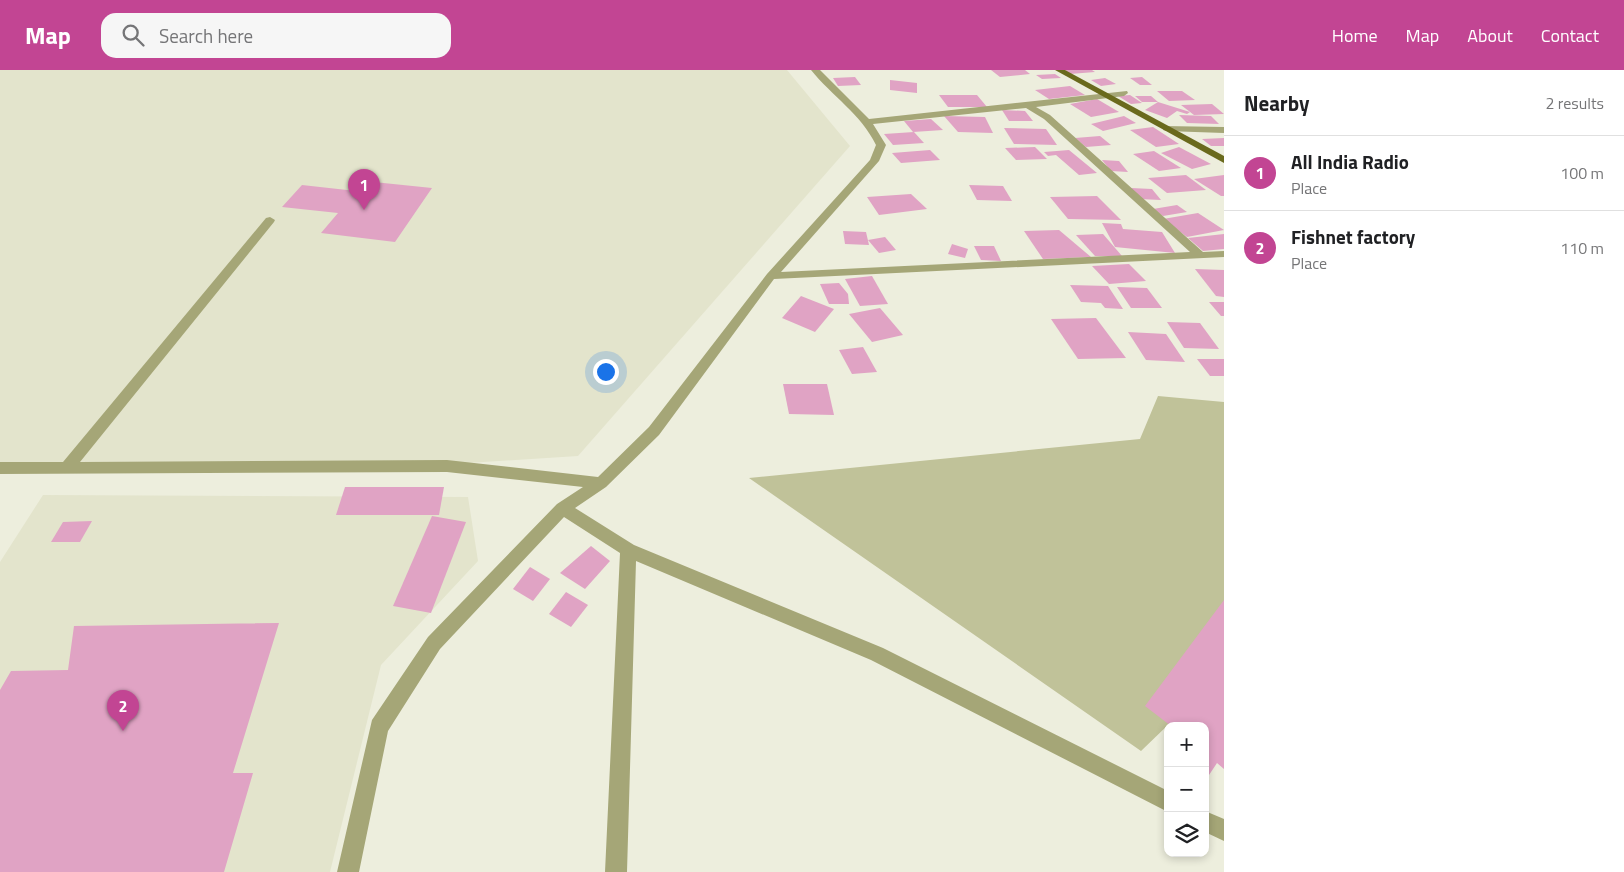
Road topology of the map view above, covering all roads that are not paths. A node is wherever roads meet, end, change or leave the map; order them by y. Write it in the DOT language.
graph roads {
  1 [pos="814,70"];
  2 [pos="1059,70"];
  3 [pos="1124,93"];
  4 [pos="1107,96"];
  5 [pos="1028,105"];
  6 [pos="867,122"];
  7 [pos="1166,128"];
  8 [pos="1224,130"];
  9 [pos="1224,160"];
  10 [pos="270,220"];
  11 [pos="1224,254"];
  12 [pos="1200,255"];
  13 [pos="771,276"];
  14 [pos="67,467"];
  15 [pos="0,468"];
  16 [pos="601,483"];
  17 [pos="563,508"];
  18 [pos="628,550"];
  19 [pos="1164,800"];
  20 [pos="1209,823"];
  21 [pos="1224,830"];
  22 [pos="348,872"];
  23 [pos="616,872"];
  1 -- 6 [label="street"];
  2 -- 4 [label="main road"];
  3 -- 4 [label="street"];
  4 -- 5 [label="street"];
  4 -- 7 [label="main road"];
  5 -- 6 [label="street"];
  5 -- 12 [label="street"];
  6 -- 13 [label="street"];
  7 -- 8 [label="street"];
  7 -- 9 [label="main road"];
  10 -- 14 [label="street"];
  11 -- 12 [label="street"];
  12 -- 13 [label="street"];
  13 -- 16 [label="street"];
  14 -- 15 [label="street"];
  14 -- 16 [label="street"];
  16 -- 17 [label="street"];
  17 -- 18 [label="street"];
  17 -- 22 [label="street"];
  18 -- 19 [label="street"];
  18 -- 23 [label="street"];
  20 -- 21 [label="street"];
}
